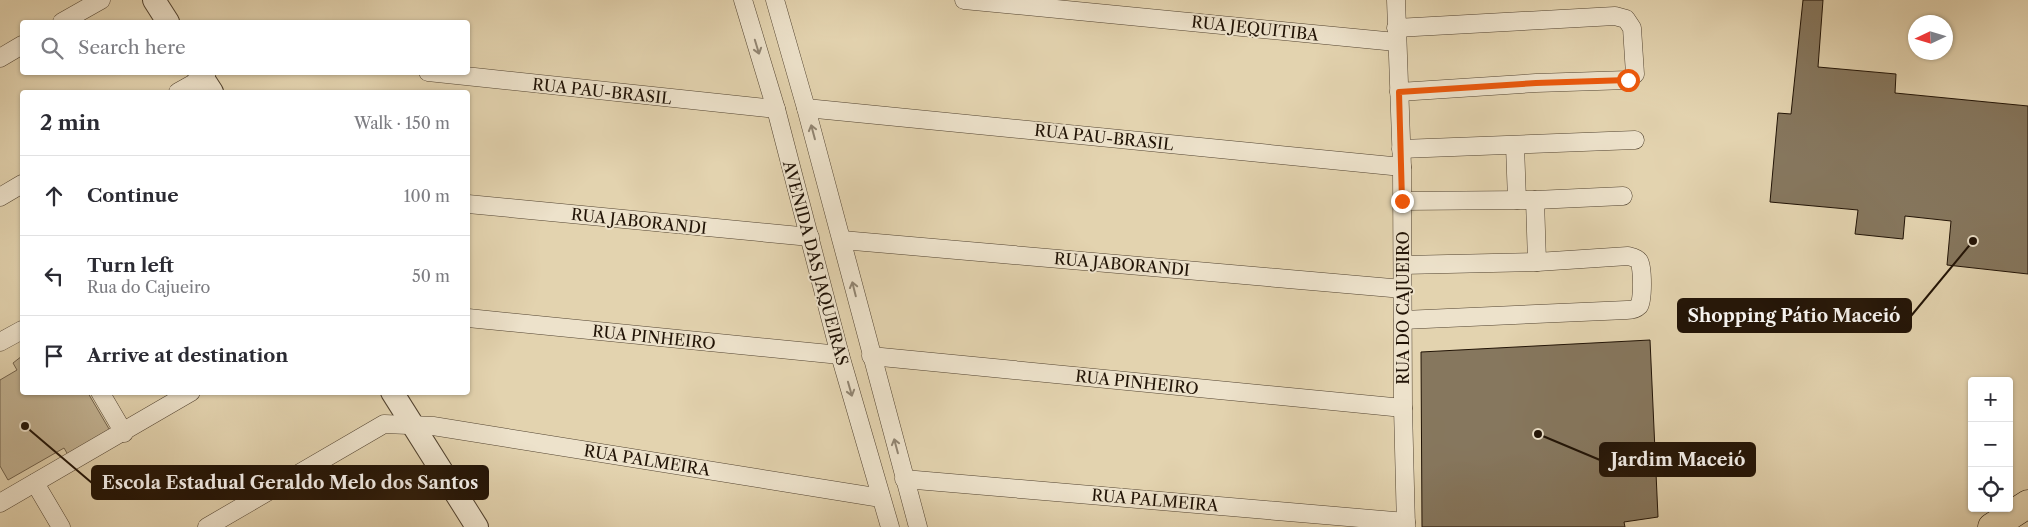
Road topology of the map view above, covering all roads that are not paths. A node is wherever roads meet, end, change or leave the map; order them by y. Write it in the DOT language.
graph roads {
  1 [pos="102,0"];
  2 [pos="154,0"];
  3 [pos="743,0"];
  4 [pos="775,0"];
  5 [pos="964,0"];
  6 [pos="1396,0"];
  7 [pos="66,20"];
  8 [pos="167,20"];
  9 [pos="1396,35"];
  10 [pos="20,46"];
  11 [pos="0,58"];
  12 [pos="456,75"];
  13 [pos="205,79"];
  14 [pos="182,90"];
  15 [pos="1399,92"];
  16 [pos="806,108"];
  17 [pos="776,109"];
  18 [pos="1635,140"];
  19 [pos="1516,146"];
  20 [pos="1401,149"];
  21 [pos="1402,167"];
  22 [pos="20,185"];
  23 [pos="826,185"];
  24 [pos="1623,196"];
  25 [pos="0,197"];
  26 [pos="800,200"];
  27 [pos="1526,200"];
  28 [pos="1402,201"];
  29 [pos="470,204"];
  30 [pos="810,237"];
  31 [pos="842,240"];
  32 [pos="1537,262"];
  33 [pos="1404,265"];
  34 [pos="1403,288"];
  35 [pos="470,318"];
  36 [pos="1403,320"];
  37 [pos="20,331"];
  38 [pos="0,342"];
  39 [pos="840,355"];
  40 [pos="871,356"];
  41 [pos="102,395"];
  42 [pos="185,395"];
  43 [pos="394,395"];
  44 [pos="1403,408"];
  45 [pos="412,424"];
  46 [pos="124,433"];
  47 [pos="904,479"];
  48 [pos="35,483"];
  49 [pos="881,498"];
  50 [pos="0,503"];
  51 [pos="2028,504"];
  52 [pos="469,524"];
  53 [pos="1406,524"];
  54 [pos="62,527"];
  55 [pos="207,527"];
  56 [pos="890,527"];
  57 [pos="918,527"];
  58 [pos="1992,527"];
  1 -- 7 [label="street"];
  2 -- 8 [label="street"];
  3 -- 17 [label="street, AVENIDA DAS JAQUEIRAS, one-way"];
  4 -- 16 [label="street, AVENIDA DAS JAQUEIRAS"];
  5 -- 9 [label="street, RUA JEQUITIBA"];
  6 -- 9 [label="street, RUA DO CAJUEIRO"];
  9 -- 15 [label="street, RUA DO CAJUEIRO"];
  9 -- 15 [label="street, RUA JEQUITIBA"];
  10 -- 11 [label="street"];
  12 -- 17 [label="street, RUA PAU-BRASIL"];
  13 -- 14 [label="street"];
  15 -- 20 [label="street, RUA DO CAJUEIRO"];
  16 -- 21 [label="street, RUA PAU-BRASIL"];
  23 -- 16 [label="street, AVENIDA DAS JAQUEIRAS, one-way"];
  17 -- 26 [label="street, AVENIDA DAS JAQUEIRAS"];
  18 -- 19 [label="street"];
  19 -- 20 [label="street"];
  19 -- 27 [label="street"];
  20 -- 21 [label="street, RUA DO CAJUEIRO"];
  21 -- 28 [label="street, RUA DO CAJUEIRO"];
  22 -- 25 [label="street"];
  23 -- 26 [label="street"];
  23 -- 31 [label="street, AVENIDA DAS JAQUEIRAS"];
  24 -- 27 [label="street"];
  26 -- 30 [label="street, AVENIDA DAS JAQUEIRAS"];
  27 -- 28 [label="street"];
  27 -- 32 [label="street"];
  28 -- 33 [label="street, RUA DO CAJUEIRO"];
  29 -- 30 [label="street, RUA JABORANDI"];
  30 -- 39 [label="street, AVENIDA DAS JAQUEIRAS"];
  31 -- 34 [label="street, RUA JABORANDI"];
  40 -- 31 [label="street, AVENIDA DAS JAQUEIRAS, one-way"];
  32 -- 33 [label="street"];
  32 -- 36 [label="street"];
  33 -- 34 [label="street, RUA DO CAJUEIRO"];
  34 -- 36 [label="street, RUA DO CAJUEIRO"];
  35 -- 39 [label="street, RUA PINHEIRO"];
  36 -- 44 [label="street, RUA DO CAJUEIRO"];
  37 -- 38 [label="street"];
  39 -- 49 [label="street, AVENIDA DAS JAQUEIRAS, one-way"];
  40 -- 44 [label="street, RUA PINHEIRO"];
  47 -- 40 [label="street, AVENIDA DAS JAQUEIRAS, one-way"];
  41 -- 46 [label="street"];
  42 -- 46 [label="street"];
  43 -- 45 [label="street"];
  44 -- 53 [label="street, RUA DO CAJUEIRO"];
  45 -- 49 [label="street, RUA PALMEIRA"];
  45 -- 52 [label="street"];
  45 -- 55 [label="street, RUA PALMEIRA"];
  46 -- 48 [label="street"];
  47 -- 53 [label="street, RUA PALMEIRA"];
  47 -- 57 [label="street, AVENIDA DAS JAQUEIRAS"];
  48 -- 50 [label="street"];
  48 -- 54 [label="street"];
  49 -- 56 [label="street, AVENIDA DAS JAQUEIRAS"];
  51 -- 58 [label="main road"];
}
